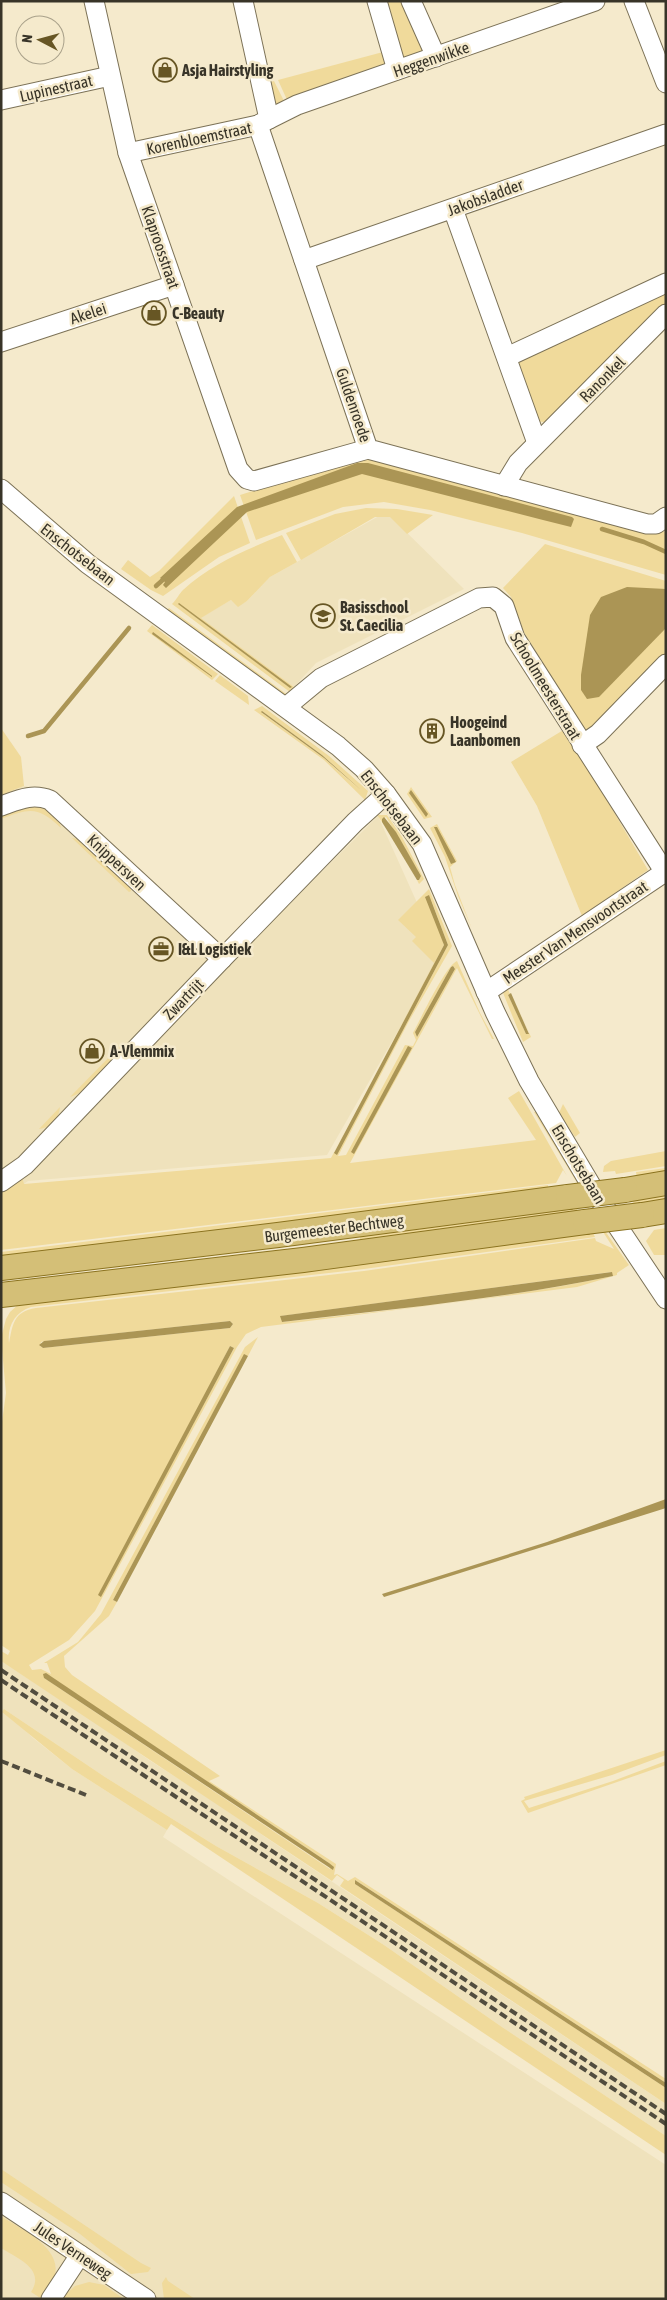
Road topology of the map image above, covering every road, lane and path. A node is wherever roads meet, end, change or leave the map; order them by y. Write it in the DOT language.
graph roads {
  1 [pos="94,1"];
  2 [pos="243,1"];
  3 [pos="377,1"];
  4 [pos="411,1"];
  5 [pos="595,1"];
  6 [pos="634,1"];
  7 [pos="436,57"];
  8 [pos="397,70"];
  9 [pos="110,76"];
  10 [pos="666,84"];
  11 [pos="1,100"];
  12 [pos="264,122"];
  13 [pos="666,134"];
  14 [pos="128,153"];
  15 [pos="453,209"];
  16 [pos="304,260"];
  17 [pos="666,283"];
  18 [pos="174,284"];
  19 [pos="666,314"];
  20 [pos="1,342"];
  21 [pos="507,358"];
  22 [pos="537,443"];
  23 [pos="368,449"];
  24 [pos="504,486"];
  25 [pos="1,489"];
  26 [pos="666,517"];
  27 [pos="666,664"];
  28 [pos="286,707"];
  29 [pos="582,745"];
  30 [pos="386,794"];
  31 [pos="1,806"];
  32 [pos="660,851"];
  33 [pos="665,873"];
  34 [pos="222,959"];
  35 [pos="486,992"];
  36 [pos="1,1182"];
  37 [pos="666,1183"];
  38 [pos="666,1211"];
  39 [pos="1,1268"];
  40 [pos="1,1295"];
  41 [pos="666,1299"];
  42 [pos="1,2202"];
  43 [pos="80,2255"];
  44 [pos="51,2299"];
  45 [pos="146,2299"];
  1 -- 9 [label="street, Klaproosstraat"];
  2 -- 12 [label="street, Korenbloemstraat"];
  3 -- 8 [label="street"];
  4 -- 7 [label="street"];
  5 -- 7 [label="street, Heggenwikke"];
  6 -- 10 [label="street"];
  7 -- 8 [label="street, Heggenwikke"];
  8 -- 12 [label="street, Heggenwikke"];
  9 -- 11 [label="street, Lupinestraat"];
  9 -- 14 [label="street, Klaproosstraat"];
  12 -- 14 [label="street, Korenbloemstraat"];
  12 -- 16 [label="street, Guldenroede"];
  13 -- 15 [label="street, Jakobsladder"];
  14 -- 18 [label="street, Klaproosstraat"];
  15 -- 16 [label="street, Jakobsladder"];
  15 -- 21 [label="street"];
  16 -- 23 [label="street, Guldenroede"];
  17 -- 21 [label="street"];
  18 -- 20 [label="street, Akelei"];
  18 -- 23 [label="street, Klaproosstraat"];
  19 -- 22 [label="street, Ranonkel"];
  21 -- 22 [label="street"];
  22 -- 24 [label="street, Ranonkel"];
  23 -- 24 [label="street, Guldenroede"];
  24 -- 26 [label="street, Guldenroede"];
  25 -- 28 [label="street, Enschotsebaan"];
  27 -- 29 [label="street"];
  28 -- 29 [label="street, Schoolmeesterstraat"];
  28 -- 30 [label="street, Enschotsebaan"];
  29 -- 32 [label="street, Schoolmeesterstraat"];
  30 -- 34 [label="street, Zwartrijt"];
  30 -- 35 [label="street, Enschotsebaan"];
  31 -- 34 [label="street, Knippersven"];
  32 -- 33 [label="street, Schoolmeesterstraat"];
  33 -- 35 [label="street, Meester Van Mensvoortstraat"];
  34 -- 36 [label="street, Zwartrijt"];
  35 -- 41 [label="street, Enschotsebaan"];
  37 -- 39 [label="main road, Burgemeester Bechtweg, bridge"];
  38 -- 40 [label="main road, Burgemeester Bechtweg, bridge"];
  42 -- 43 [label="street, Jules Verneweg"];
  43 -- 44 [label="street"];
  43 -- 45 [label="street, Jules Verneweg"];
}
